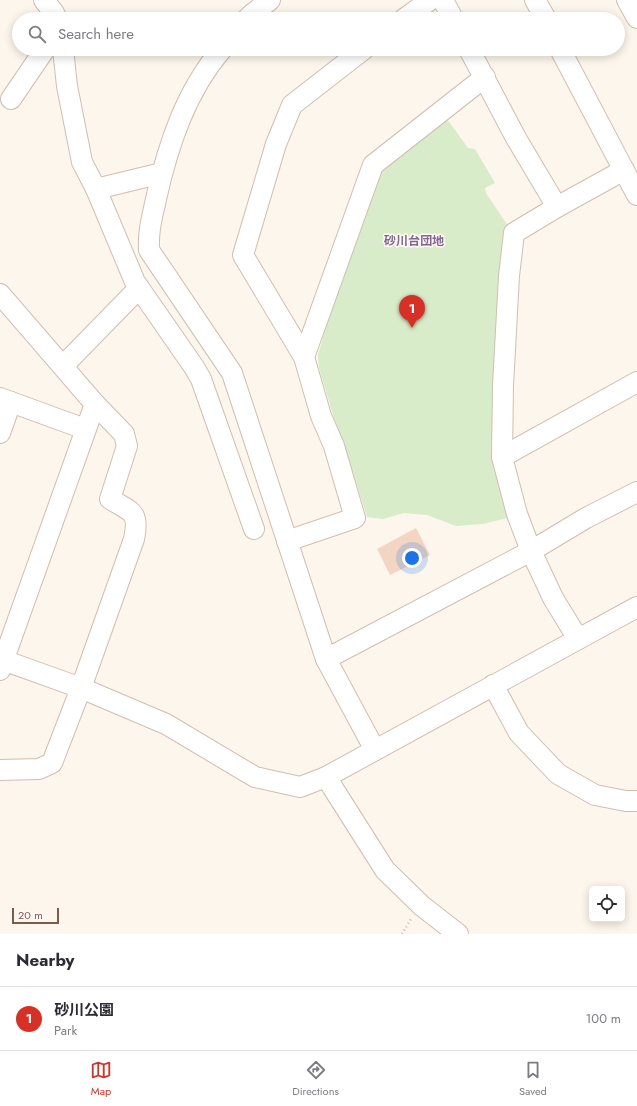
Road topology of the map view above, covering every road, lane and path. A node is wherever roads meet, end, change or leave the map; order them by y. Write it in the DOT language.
graph roads {
  1 [pos="44,0"];
  2 [pos="270,0"];
  3 [pos="430,0"];
  4 [pos="443,0"];
  5 [pos="535,0"];
  6 [pos="627,0"];
  7 [pos="53,12"];
  8 [pos="254,12"];
  9 [pos="414,12"];
  10 [pos="449,12"];
  11 [pos="542,12"];
  12 [pos="637,18"];
  13 [pos="41,56"];
  14 [pos="64,56"];
  15 [pos="216,56"];
  16 [pos="355,56"];
  17 [pos="473,56"];
  18 [pos="564,56"];
  19 [pos="485,77"];
  20 [pos="11,99"];
  21 [pos="624,170"];
  22 [pos="162,173"];
  23 [pos="96,189"];
  24 [pos="637,195"];
  25 [pos="557,208"];
  26 [pos="138,288"];
  27 [pos="0,294"];
  28 [pos="304,357"];
  29 [pos="63,366"];
  30 [pos="637,382"];
  31 [pos="6,400"];
  32 [pos="95,404"];
  33 [pos="85,429"];
  34 [pos="0,433"];
  35 [pos="502,457"];
  36 [pos="637,492"];
  37 [pos="254,529"];
  38 [pos="287,541"];
  39 [pos="531,551"];
  40 [pos="637,607"];
  41 [pos="578,639"];
  42 [pos="326,659"];
  43 [pos="1,663"];
  44 [pos="493,685"];
  45 [pos="81,688"];
  46 [pos="375,750"];
  47 [pos="0,770"];
  48 [pos="326,777"];
  49 [pos="637,801"];
  50 [pos="458,934"];
  1 -- 7 [label="street"];
  2 -- 8 [label="street"];
  3 -- 9 [label="street"];
  4 -- 10 [label="street"];
  5 -- 11 [label="street"];
  6 -- 12 [label="street"];
  13 -- 20 [label="street"];
  14 -- 23 [label="street"];
  15 -- 22 [label="street"];
  16 -- 28 [label="street"];
  17 -- 19 [label="street"];
  18 -- 21 [label="street"];
  19 -- 25 [label="street"];
  19 -- 28 [label="street"];
  21 -- 24 [label="street"];
  21 -- 25 [label="street"];
  22 -- 23 [label="street"];
  22 -- 38 [label="street"];
  23 -- 26 [label="street"];
  25 -- 35 [label="street"];
  26 -- 29 [label="street"];
  26 -- 37 [label="street"];
  27 -- 29 [label="street"];
  28 -- 38 [label="street"];
  29 -- 32 [label="street"];
  30 -- 35 [label="street"];
  31 -- 33 [label="street"];
  31 -- 34 [label="street"];
  32 -- 33 [label="street"];
  32 -- 45 [label="street"];
  33 -- 43 [label="street"];
  35 -- 39 [label="street"];
  36 -- 39 [label="street"];
  38 -- 42 [label="street"];
  39 -- 41 [label="street"];
  39 -- 42 [label="street"];
  40 -- 41 [label="street"];
  41 -- 44 [label="street"];
  42 -- 46 [label="street"];
  43 -- 45 [label="street"];
  44 -- 46 [label="street"];
  44 -- 49 [label="street"];
  45 -- 47 [label="street"];
  45 -- 48 [label="street"];
  46 -- 48 [label="street"];
  48 -- 50 [label="street"];
}
